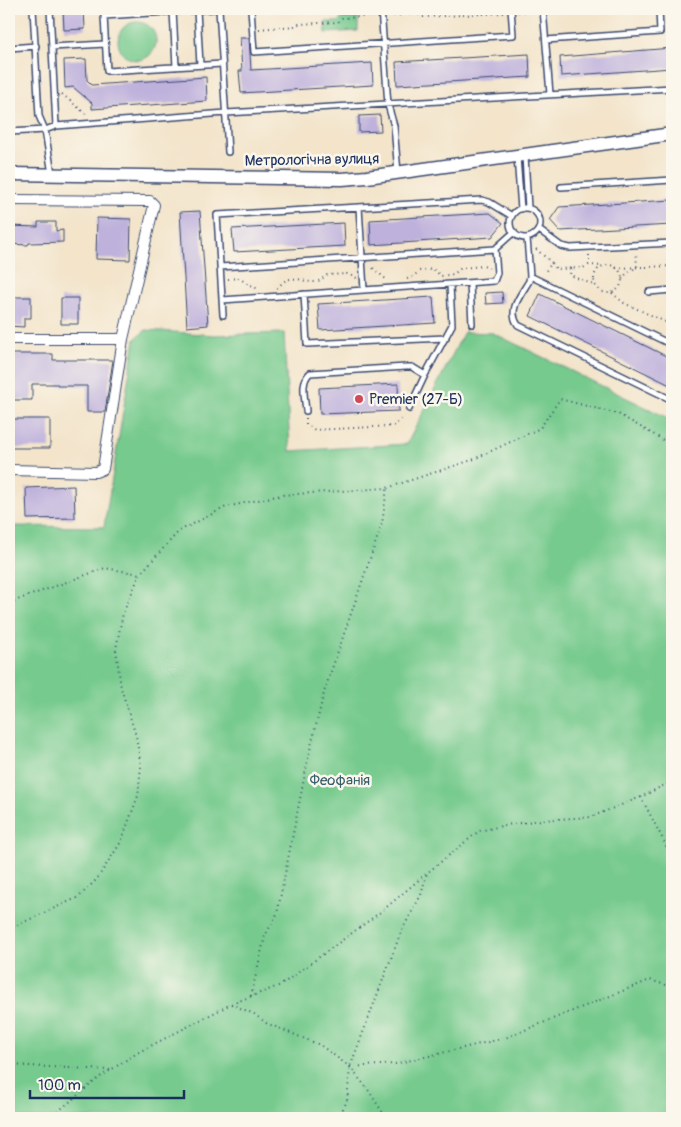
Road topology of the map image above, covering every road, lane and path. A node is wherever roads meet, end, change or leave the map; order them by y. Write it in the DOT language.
graph roads {
  1 [pos="33,9"];
  2 [pos="50,9"];
  3 [pos="214,9"];
  4 [pos="218,9"];
  5 [pos="251,9"];
  6 [pos="381,9"];
  7 [pos="659,9"];
  8 [pos="197,10"];
  9 [pos="543,10"];
  10 [pos="512,11"];
  11 [pos="173,12"];
  12 [pos="382,16"];
  13 [pos="252,29"];
  14 [pos="546,40"];
  15 [pos="105,44"];
  16 [pos="383,44"];
  17 [pos="36,46"];
  18 [pos="52,47"];
  19 [pos="9,48"];
  20 [pos="222,64"];
  21 [pos="200,65"];
  22 [pos="176,67"];
  23 [pos="672,88"];
  24 [pos="60,93"];
  25 [pos="550,94"];
  26 [pos="388,105"];
  27 [pos="226,113"];
  28 [pos="89,116"];
  29 [pos="56,126"];
  30 [pos="45,130"];
  31 [pos="9,132"];
  32 [pos="672,134"];
  33 [pos="228,152"];
  34 [pos="521,156"];
  35 [pos="9,174"];
  36 [pos="52,174"];
  37 [pos="398,174"];
  38 [pos="672,180"];
  39 [pos="561,187"];
  40 [pos="9,200"];
  41 [pos="359,207"];
  42 [pos="528,208"];
  43 [pos="521,209"];
  44 [pos="512,216"];
  45 [pos="539,230"];
  46 [pos="514,232"];
  47 [pos="527,238"];
  48 [pos="672,243"];
  49 [pos="636,245"];
  50 [pos="534,247"];
  51 [pos="588,247"];
  52 [pos="495,248"];
  53 [pos="362,258"];
  54 [pos="552,263"];
  55 [pos="590,265"];
  56 [pos="608,266"];
  57 [pos="672,266"];
  58 [pos="220,267"];
  59 [pos="637,267"];
  60 [pos="373,268"];
  61 [pos="490,268"];
  62 [pos="570,268"];
  63 [pos="616,268"];
  64 [pos="544,273"];
  65 [pos="530,276"];
  66 [pos="357,278"];
  67 [pos="221,279"];
  68 [pos="622,279"];
  69 [pos="389,281"];
  70 [pos="402,281"];
  71 [pos="470,284"];
  72 [pos="450,285"];
  73 [pos="596,286"];
  74 [pos="270,289"];
  75 [pos="364,290"];
  76 [pos="672,290"];
  77 [pos="262,291"];
  78 [pos="612,292"];
  79 [pos="648,292"];
  80 [pos="304,294"];
  81 [pos="222,300"];
  82 [pos="223,315"];
  83 [pos="472,324"];
  84 [pos="670,324"];
  85 [pos="446,338"];
  86 [pos="9,339"];
  87 [pos="123,340"];
  88 [pos="672,345"];
  89 [pos="425,375"];
  90 [pos="672,400"];
  91 [pos="409,409"];
  92 [pos="306,411"];
  93 [pos="672,445"];
  94 [pos="9,470"];
  95 [pos="387,488"];
  96 [pos="140,574"];
  97 [pos="9,603"];
  98 [pos="672,780"];
  99 [pos="641,797"];
  100 [pos="672,857"];
  101 [pos="427,872"];
  102 [pos="9,931"];
  103 [pos="672,987"];
  104 [pos="250,997"];
  105 [pos="231,1004"];
  106 [pos="9,1065"];
  107 [pos="350,1068"];
  108 [pos="111,1070"];
  109 [pos="50,1118"];
  110 [pos="338,1118"];
  111 [pos="386,1118"];
  1 -- 17 [label="lane"];
  2 -- 18 [label="lane"];
  3 -- 8 [label="lane"];
  4 -- 20 [label="lane"];
  5 -- 13 [label="lane"];
  6 -- 12 [label="lane"];
  7 -- 14 [label="lane"];
  8 -- 11 [label="lane"];
  8 -- 21 [label="lane"];
  9 -- 10 [label="path"];
  9 -- 14 [label="lane"];
  10 -- 12 [label="path"];
  10 -- 16 [label="lane"];
  11 -- 15 [label="lane"];
  11 -- 22 [label="lane"];
  12 -- 13 [label="path"];
  12 -- 16 [label="lane"];
  13 -- 16 [label="lane"];
  14 -- 25 [label="lane"];
  15 -- 18 [label="lane"];
  15 -- 22 [label="lane"];
  16 -- 26 [label="lane"];
  17 -- 19 [label="lane"];
  17 -- 30 [label="lane"];
  18 -- 29 [label="lane"];
  20 -- 21 [label="lane"];
  20 -- 27 [label="lane"];
  21 -- 22 [label="lane"];
  23 -- 25 [label="lane"];
  24 -- 28 [label="path"];
  25 -- 26 [label="lane"];
  26 -- 27 [label="lane"];
  26 -- 37 [label="lane"];
  27 -- 29 [label="lane"];
  27 -- 33 [label="lane"];
  29 -- 30 [label="lane"];
  30 -- 31 [label="lane"];
  30 -- 36 [label="lane"];
  32 -- 34 [label="street, Метрологічна вулиця"];
  34 -- 37 [label="street, Метрологічна вулиця"];
  34 -- 42 [label="lane"];
  34 -- 43 [label="lane"];
  35 -- 36 [label="street, Метрологічна вулиця"];
  36 -- 37 [label="street, Метрологічна вулиця"];
  38 -- 39 [label="lane"];
  40 -- 87 [label="street"];
  41 -- 44 [label="lane"];
  41 -- 53 [label="lane"];
  41 -- 58 [label="lane"];
  42 -- 43 [label="lane"];
  42 -- 45 [label="lane"];
  43 -- 44 [label="lane"];
  44 -- 46 [label="lane"];
  45 -- 47 [label="lane"];
  45 -- 51 [label="lane"];
  46 -- 47 [label="lane"];
  46 -- 52 [label="lane"];
  47 -- 65 [label="lane"];
  48 -- 49 [label="lane"];
  49 -- 51 [label="lane"];
  49 -- 59 [label="path"];
  50 -- 54 [label="path"];
  51 -- 55 [label="path"];
  52 -- 53 [label="lane"];
  52 -- 71 [label="lane"];
  53 -- 58 [label="lane"];
  53 -- 75 [label="lane"];
  54 -- 62 [label="path"];
  54 -- 64 [label="path"];
  55 -- 56 [label="path"];
  55 -- 62 [label="path"];
  56 -- 63 [label="path"];
  56 -- 73 [label="path"];
  57 -- 59 [label="path"];
  58 -- 67 [label="lane"];
  59 -- 63 [label="path"];
  59 -- 68 [label="path"];
  60 -- 69 [label="path"];
  61 -- 70 [label="path"];
  62 -- 73 [label="path"];
  63 -- 68 [label="path"];
  65 -- 88 [label="lane"];
  65 -- 90 [label="lane"];
  66 -- 74 [label="path"];
  67 -- 77 [label="path"];
  67 -- 81 [label="lane"];
  68 -- 78 [label="path"];
  71 -- 72 [label="lane"];
  71 -- 83 [label="lane"];
  72 -- 75 [label="lane"];
  72 -- 85 [label="lane"];
  73 -- 78 [label="path"];
  75 -- 80 [label="lane"];
  76 -- 79 [label="lane"];
  78 -- 84 [label="path"];
  80 -- 81 [label="lane"];
  80 -- 85 [label="lane"];
  81 -- 82 [label="lane"];
  85 -- 89 [label="lane"];
  86 -- 87 [label="street"];
  87 -- 94 [label="street"];
  89 -- 91 [label="lane"];
  89 -- 92 [label="lane"];
  91 -- 92 [label="path"];
  93 -- 95 [label="path"];
  95 -- 96 [label="path"];
  95 -- 104 [label="path"];
  96 -- 97 [label="path"];
  96 -- 102 [label="path"];
  98 -- 99 [label="path"];
  99 -- 100 [label="path"];
  99 -- 101 [label="path"];
  101 -- 104 [label="path"];
  101 -- 107 [label="path"];
  103 -- 107 [label="path"];
  104 -- 105 [label="path"];
  105 -- 107 [label="path"];
  105 -- 108 [label="path"];
  106 -- 108 [label="path"];
  107 -- 110 [label="path"];
  107 -- 111 [label="path"];
  108 -- 109 [label="path"];
}
